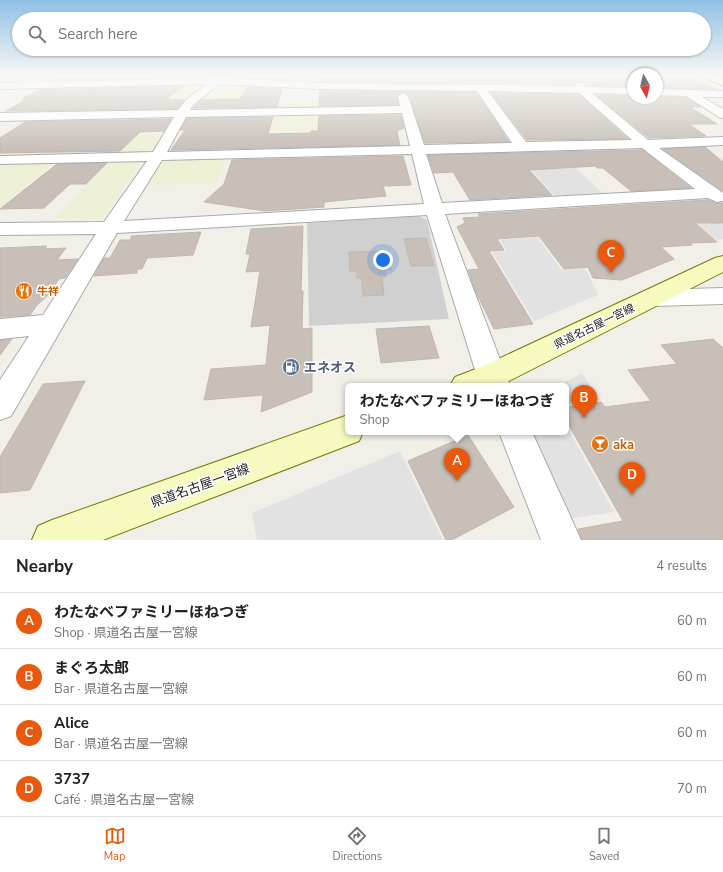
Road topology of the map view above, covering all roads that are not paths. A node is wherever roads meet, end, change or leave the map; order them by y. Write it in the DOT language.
graph roads {
  1 [pos="192,100"];
  2 [pos="404,100"];
  3 [pos="489,100"];
  4 [pos="594,100"];
  5 [pos="700,100"];
  6 [pos="406,109"];
  7 [pos="182,113"];
  8 [pos="723,114"];
  9 [pos="0,117"];
  10 [pos="723,142"];
  11 [pos="646,145"];
  12 [pos="521,146"];
  13 [pos="418,150"];
  14 [pos="157,157"];
  15 [pos="0,160"];
  16 [pos="718,197"];
  17 [pos="434,208"];
  18 [pos="110,228"];
  19 [pos="0,229"];
  20 [pos="723,263"];
  21 [pos="723,296"];
  22 [pos="653,298"];
  23 [pos="50,324"];
  24 [pos="0,328"];
  25 [pos="493,381"];
  26 [pos="482,383"];
  27 [pos="0,406"];
  28 [pos="345,431"];
  29 [pos="515,435"];
  30 [pos="52,540"];
  31 [pos="560,540"];
  1 -- 7 [label="street"];
  2 -- 6 [label="street"];
  3 -- 12 [label="street"];
  4 -- 11 [label="street"];
  5 -- 8 [label="street"];
  6 -- 7 [label="street"];
  6 -- 13 [label="street"];
  7 -- 9 [label="street"];
  7 -- 14 [label="street"];
  10 -- 11 [label="street"];
  11 -- 12 [label="street"];
  11 -- 16 [label="street"];
  12 -- 13 [label="street"];
  13 -- 14 [label="street"];
  13 -- 17 [label="street"];
  14 -- 15 [label="street"];
  14 -- 18 [label="street"];
  16 -- 17 [label="street"];
  17 -- 18 [label="street"];
  17 -- 25 [label="street"];
  18 -- 19 [label="street"];
  18 -- 23 [label="street"];
  20 -- 22 [label="main road, 県道名古屋一宮線"];
  21 -- 22 [label="street"];
  22 -- 25 [label="main road, 県道名古屋一宮線"];
  23 -- 24 [label="street"];
  23 -- 27 [label="street"];
  25 -- 26 [label="main road, 県道名古屋一宮線"];
  28 -- 30 [label="main road, 県道名古屋一宮線"];
  29 -- 31 [label="street"];
}
